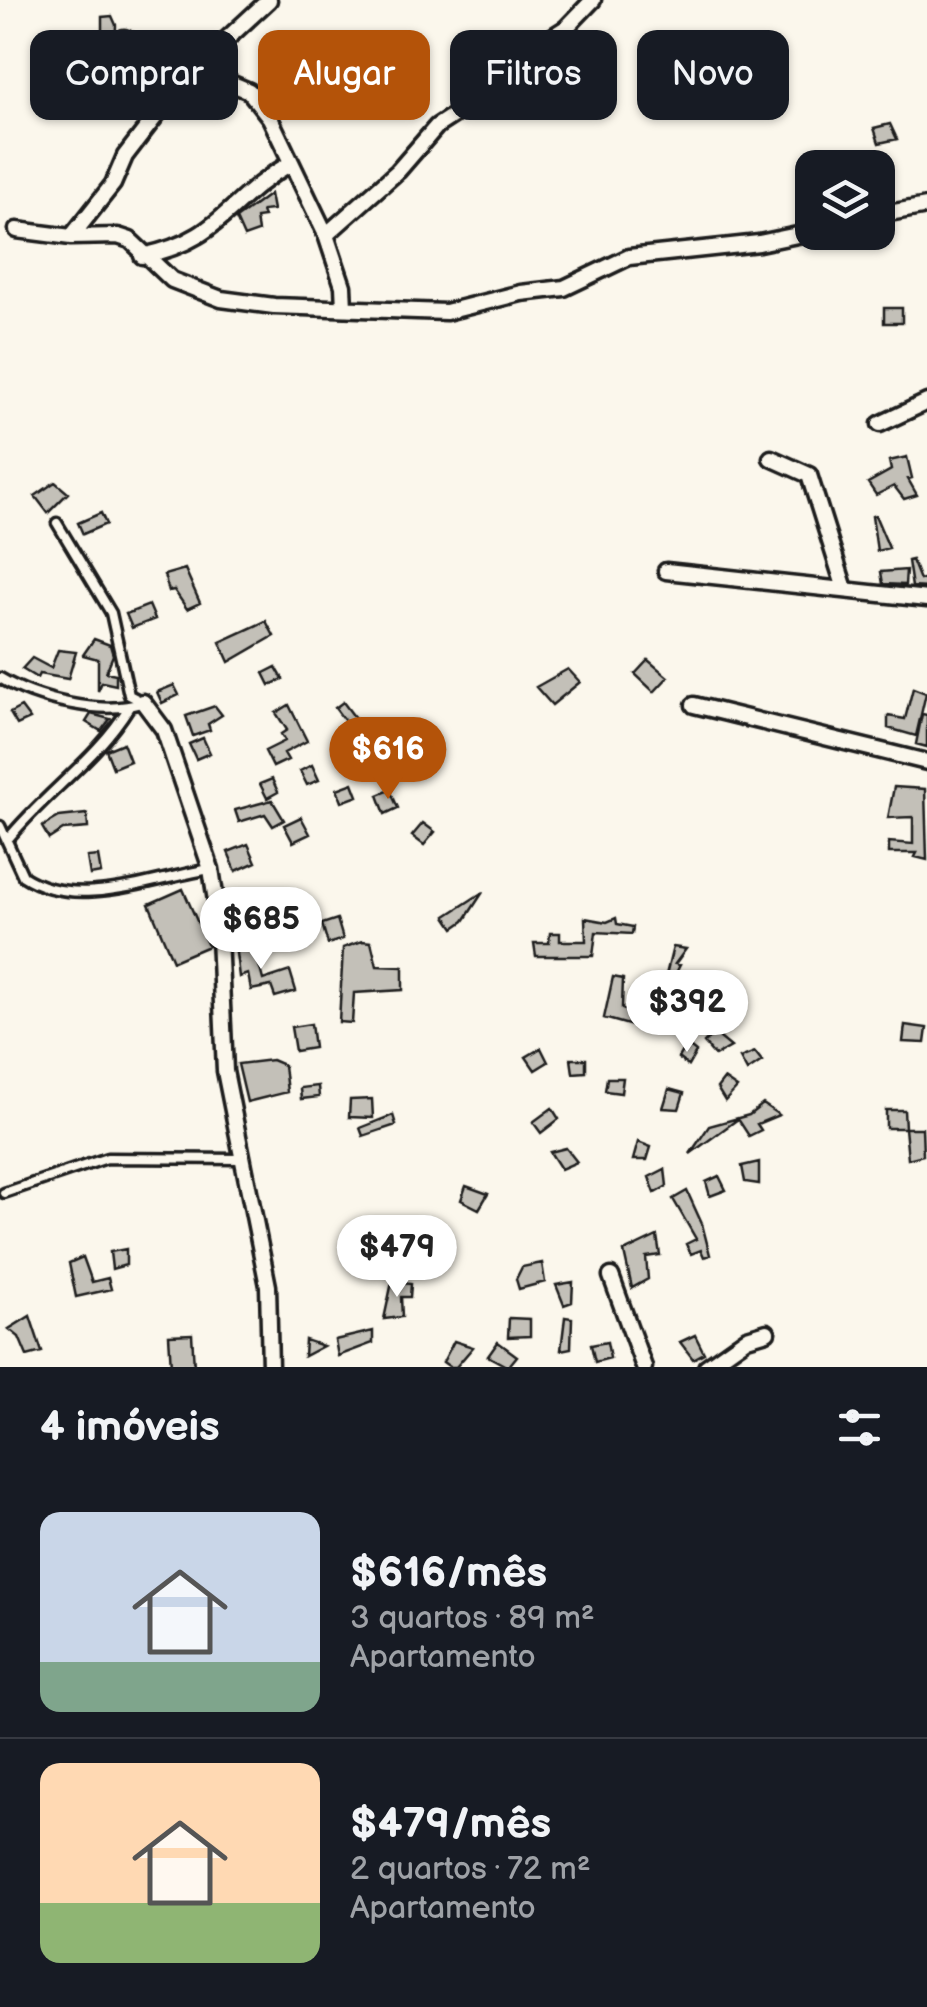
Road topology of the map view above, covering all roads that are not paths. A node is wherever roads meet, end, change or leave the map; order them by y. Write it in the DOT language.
graph roads {
  1 [pos="269,0"];
  2 [pos="593,0"];
  3 [pos="236,30"];
  4 [pos="238,87"];
  5 [pos="154,120"];
  6 [pos="290,163"];
  7 [pos="927,206"];
  8 [pos="895,213"];
  9 [pos="16,230"];
  10 [pos="326,235"];
  11 [pos="795,236"];
  12 [pos="71,237"];
  13 [pos="142,256"];
  14 [pos="344,308"];
  15 [pos="927,402"];
  16 [pos="880,424"];
  17 [pos="771,458"];
  18 [pos="57,523"];
  19 [pos="666,571"];
  20 [pos="846,589"];
  21 [pos="927,599"];
  22 [pos="0,678"];
  23 [pos="136,704"];
  24 [pos="694,705"];
  25 [pos="927,762"];
  26 [pos="0,826"];
  27 [pos="8,839"];
  28 [pos="211,868"];
  29 [pos="242,1159"];
  30 [pos="4,1192"];
  31 [pos="611,1276"];
  32 [pos="767,1332"];
  33 [pos="270,1367"];
  34 [pos="644,1367"];
  35 [pos="706,1367"];
  1 -- 3 [label="street"];
  2 -- 10 [label="street"];
  4 -- 6 [label="street"];
  5 -- 12 [label="street"];
  6 -- 10 [label="street"];
  6 -- 13 [label="street"];
  7 -- 8 [label="street"];
  9 -- 12 [label="street"];
  10 -- 14 [label="street"];
  11 -- 14 [label="street"];
  12 -- 13 [label="street"];
  13 -- 14 [label="street"];
  15 -- 16 [label="street"];
  17 -- 20 [label="street"];
  18 -- 23 [label="lane"];
  19 -- 20 [label="street"];
  20 -- 21 [label="street"];
  22 -- 23 [label="lane"];
  23 -- 27 [label="lane"];
  23 -- 28 [label="street"];
  24 -- 25 [label="street"];
  26 -- 27 [label="lane"];
  27 -- 28 [label="lane"];
  28 -- 29 [label="street"];
  29 -- 30 [label="lane"];
  29 -- 33 [label="street"];
  31 -- 34 [label="street"];
  32 -- 35 [label="street"];
}
